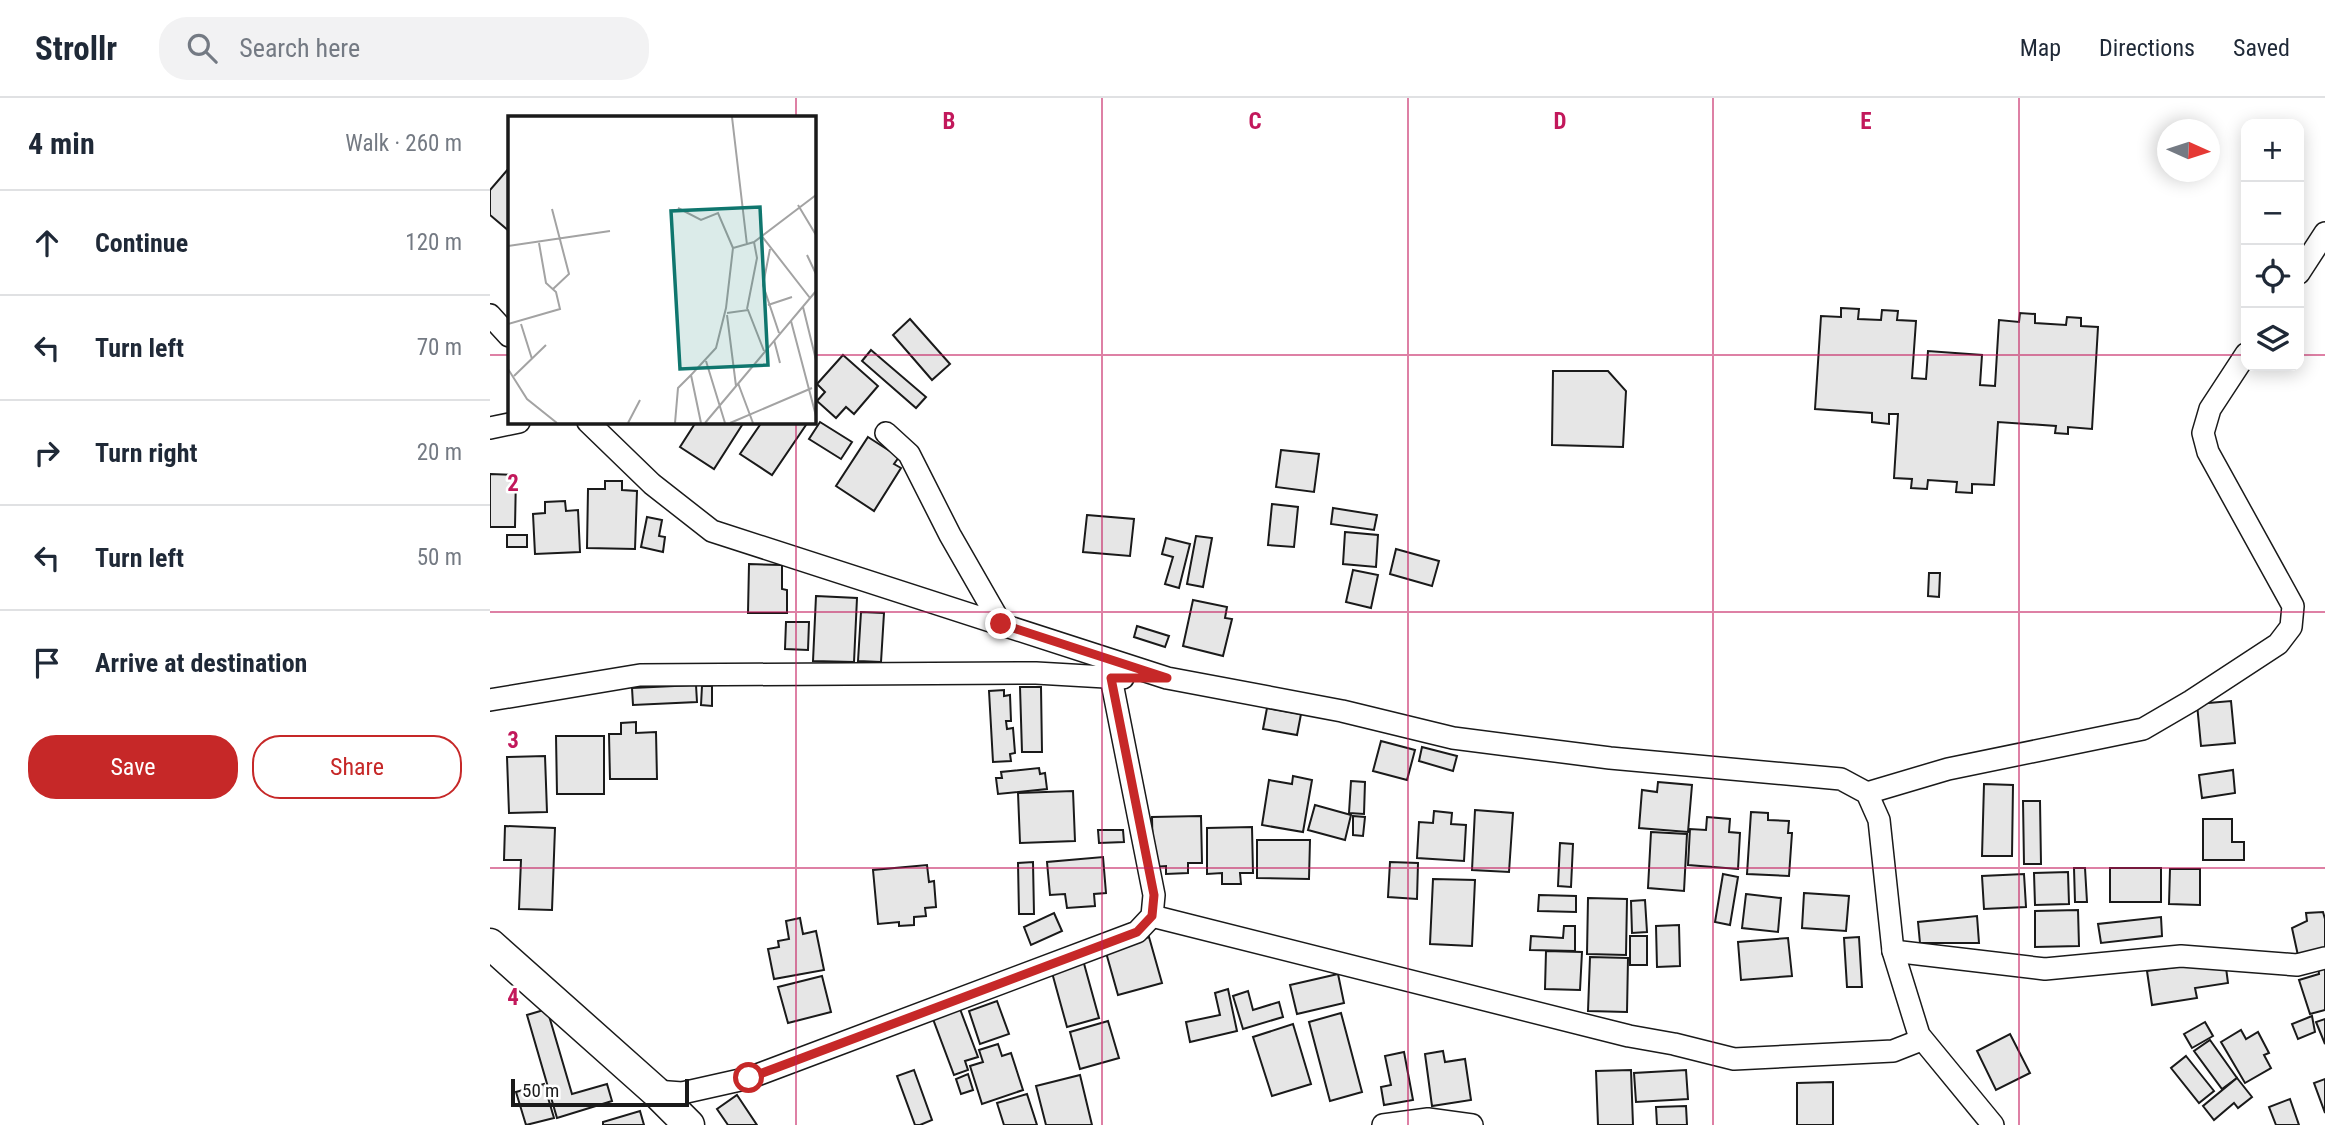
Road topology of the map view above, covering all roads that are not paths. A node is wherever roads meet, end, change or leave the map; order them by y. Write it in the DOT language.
graph roads {
  1 [pos="2325,233"];
  2 [pos="2304,265"];
  3 [pos="490,315"];
  4 [pos="508,335"];
  5 [pos="2241,362"];
  6 [pos="509,424"];
  7 [pos="590,424"];
  8 [pos="490,428"];
  9 [pos="886,433"];
  10 [pos="1001,624"];
  11 [pos="1111,678"];
  12 [pos="1167,678"];
  13 [pos="490,700"];
  14 [pos="1867,793"];
  15 [pos="1152,916"];
  16 [pos="490,944"];
  17 [pos="1894,951"];
  18 [pos="2325,958"];
  19 [pos="1921,1040"];
  20 [pos="655,1091"];
  21 [pos="689,1125"];
  22 [pos="1383,1125"];
  23 [pos="1472,1125"];
  24 [pos="1993,1125"];
  1 -- 2 [label="street"];
  3 -- 4 [label="street"];
  5 -- 14 [label="street"];
  6 -- 8 [label="street"];
  7 -- 10 [label="street"];
  9 -- 10 [label="street"];
  10 -- 12 [label="street"];
  11 -- 12 [label="street"];
  11 -- 13 [label="street"];
  11 -- 15 [label="street"];
  12 -- 14 [label="street"];
  14 -- 17 [label="street"];
  15 -- 19 [label="street"];
  15 -- 20 [label="street"];
  16 -- 20 [label="street"];
  17 -- 18 [label="street"];
  17 -- 19 [label="street"];
  19 -- 24 [label="street"];
  20 -- 21 [label="street"];
  22 -- 23 [label="street"];
}
